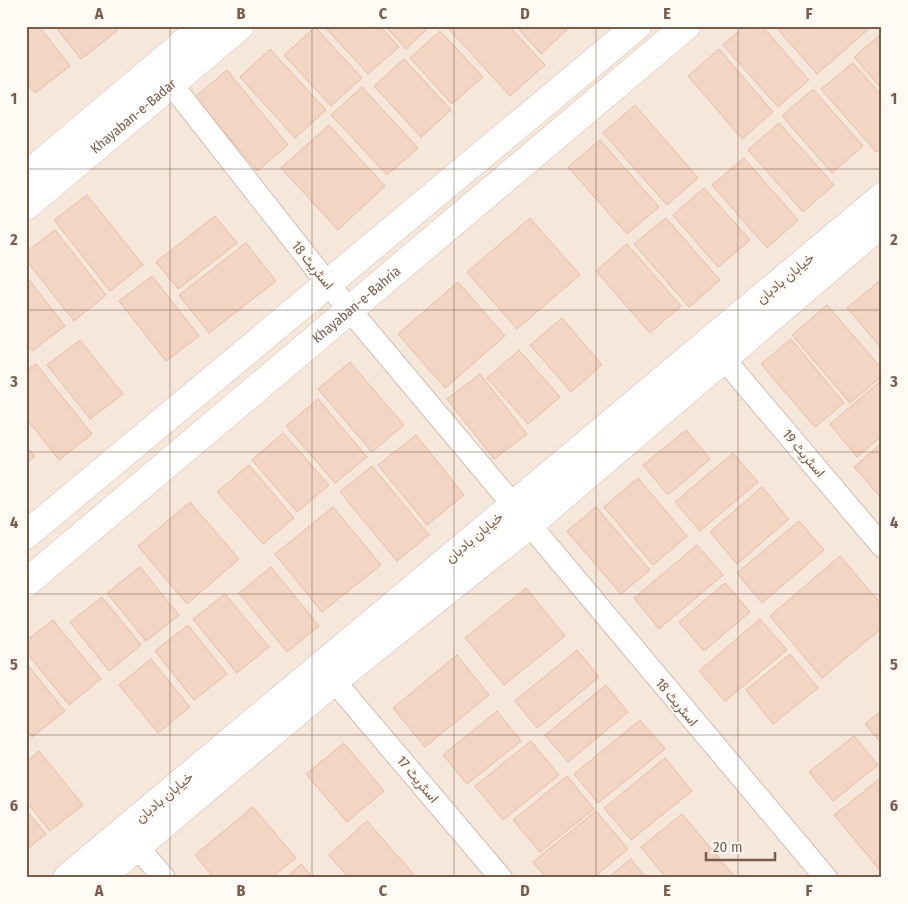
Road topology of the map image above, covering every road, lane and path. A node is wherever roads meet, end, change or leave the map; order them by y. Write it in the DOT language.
graph roads {
  1 [pos="204,26"];
  2 [pos="240,26"];
  3 [pos="637,26"];
  4 [pos="686,26"];
  5 [pos="164,75"];
  6 [pos="26,176"];
  7 [pos="882,197"];
  8 [pos="26,206"];
  9 [pos="882,223"];
  10 [pos="328,284"];
  11 [pos="350,309"];
  12 [pos="718,350"];
  13 [pos="520,516"];
  14 [pos="26,535"];
  15 [pos="882,546"];
  16 [pos="26,583"];
  17 [pos="328,673"];
  18 [pos="130,839"];
  19 [pos="67,878"];
  20 [pos="100,878"];
  21 [pos="164,878"];
  22 [pos="501,878"];
  23 [pos="826,878"];
  1 -- 5 [label="main road, Khayaban-e-Badar"];
  2 -- 5 [label="main road, Khayaban-e-Badar"];
  3 -- 10 [label="main road"];
  4 -- 11 [label="main road, Khayaban-e-Bahria"];
  5 -- 6 [label="main road, Khayaban-e-Badar"];
  5 -- 8 [label="main road, Khayaban-e-Badar"];
  5 -- 10 [label="street, اسٹریٹ 18"];
  7 -- 12 [label="main road, خیابان بادبان"];
  9 -- 12 [label="main road, خیابان بادبان"];
  10 -- 11 [label="street, اسٹریٹ 18"];
  10 -- 14 [label="main road"];
  11 -- 13 [label="street, اسٹریٹ 18"];
  11 -- 16 [label="main road, Khayaban-e-Bahria"];
  12 -- 13 [label="main road, خیابان بادبان"];
  12 -- 15 [label="street, اسٹریٹ 19"];
  13 -- 17 [label="main road, خیابان بادبان"];
  13 -- 23 [label="street, اسٹریٹ 18"];
  17 -- 18 [label="main road, خیابان بادبان"];
  17 -- 22 [label="street, اسٹریٹ 17"];
  18 -- 19 [label="main road, خیابان بادبان"];
  18 -- 20 [label="main road, خیابان بادبان"];
  18 -- 21 [label="street"];
}
